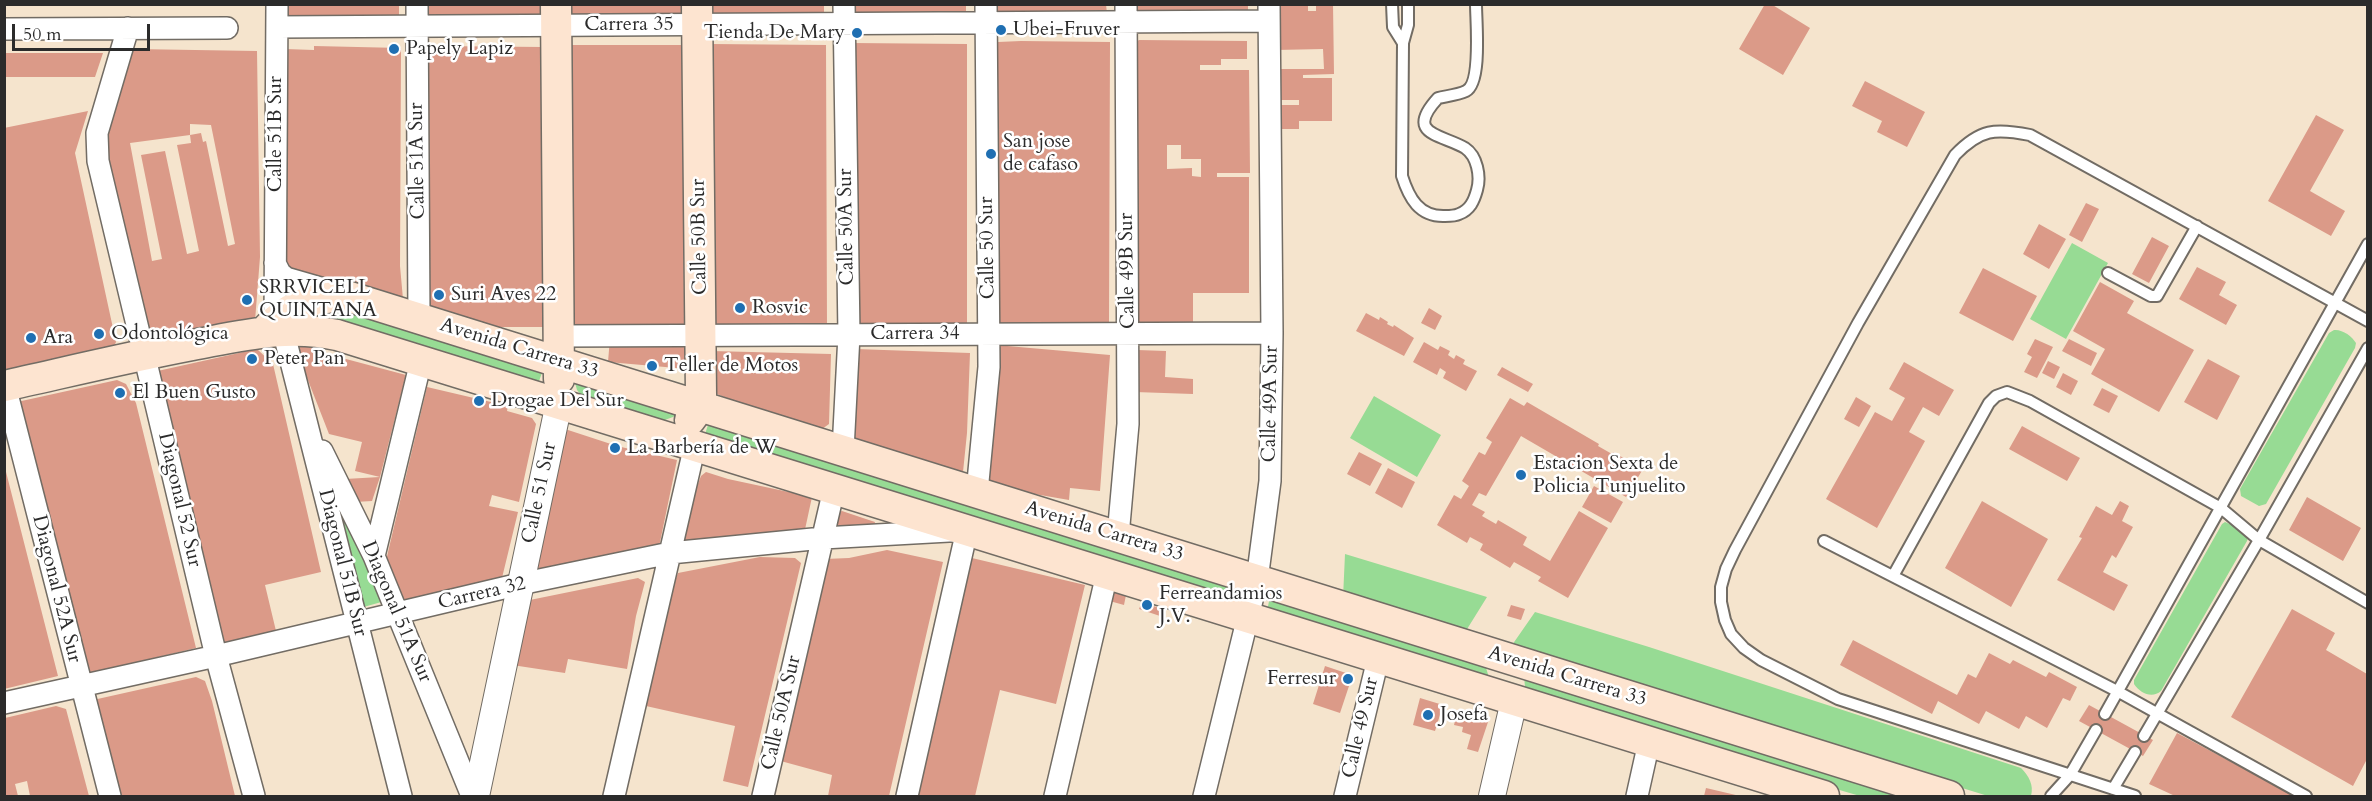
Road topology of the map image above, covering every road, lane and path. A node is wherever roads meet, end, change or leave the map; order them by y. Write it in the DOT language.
graph roads {
  1 [pos="276,4"];
  2 [pos="417,4"];
  3 [pos="1392,4"];
  4 [pos="1408,4"];
  5 [pos="1476,4"];
  6 [pos="1126,13"];
  7 [pos="1269,13"];
  8 [pos="844,14"];
  9 [pos="986,14"];
  10 [pos="556,15"];
  11 [pos="697,15"];
  12 [pos="277,27"];
  13 [pos="417,27"];
  14 [pos="128,28"];
  15 [pos="227,28"];
  16 [pos="4,29"];
  17 [pos="1403,43"];
  18 [pos="2197,226"];
  19 [pos="2367,244"];
  20 [pos="275,262"];
  21 [pos="2108,273"];
  22 [pos="350,297"];
  23 [pos="2336,302"];
  24 [pos="419,318"];
  25 [pos="2367,321"];
  26 [pos="274,327"];
  27 [pos="1129,333"];
  28 [pos="1272,333"];
  29 [pos="988,334"];
  30 [pos="701,335"];
  31 [pos="849,335"];
  32 [pos="2367,348"];
  33 [pos="559,349"];
  34 [pos="144,355"];
  35 [pos="421,361"];
  36 [pos="5,385"];
  37 [pos="560,403"];
  38 [pos="701,405"];
  39 [pos="646,430"];
  40 [pos="310,433"];
  41 [pos="695,445"];
  42 [pos="843,450"];
  43 [pos="834,489"];
  44 [pos="977,492"];
  45 [pos="2221,508"];
  46 [pos="967,530"];
  47 [pos="1118,536"];
  48 [pos="823,538"];
  49 [pos="2259,540"];
  50 [pos="1824,541"];
  51 [pos="670,553"];
  52 [pos="374,556"];
  53 [pos="1107,574"];
  54 [pos="1893,576"];
  55 [pos="1257,580"];
  56 [pos="519,584"];
  57 [pos="2367,603"];
  58 [pos="398,614"];
  59 [pos="1247,618"];
  60 [pos="356,623"];
  61 [pos="1497,655"];
  62 [pos="216,656"];
  63 [pos="1378,658"];
  64 [pos="80,686"];
  65 [pos="2117,691"];
  66 [pos="1514,701"];
  67 [pos="4,703"];
  68 [pos="2104,714"];
  69 [pos="2157,714"];
  70 [pos="2096,730"];
  71 [pos="2144,736"];
  72 [pos="1649,742"];
  73 [pos="2134,752"];
  74 [pos="2070,775"];
  75 [pos="2113,789"];
  76 [pos="1790,791"];
  77 [pos="110,796"];
  78 [pos="254,796"];
  79 [pos="401,796"];
  80 [pos="474,796"];
  81 [pos="614,796"];
  82 [pos="763,796"];
  83 [pos="907,796"];
  84 [pos="1055,796"];
  85 [pos="1204,796"];
  86 [pos="1345,796"];
  87 [pos="1492,796"];
  88 [pos="1637,796"];
  89 [pos="1824,796"];
  90 [pos="1949,796"];
  91 [pos="2051,796"];
  92 [pos="2135,796"];
  93 [pos="2306,796"];
  1 -- 12 [label="street, Calle 51B Sur"];
  2 -- 13 [label="street, Calle 51A Sur"];
  3 -- 17 [label="lane"];
  4 -- 17 [label="lane"];
  5 -- 17 [label="lane"];
  6 -- 7 [label="street, Carrera 35"];
  6 -- 9 [label="street, Carrera 35"];
  6 -- 27 [label="street, Calle 49B Sur"];
  7 -- 28 [label="street, Calle 49A Sur"];
  8 -- 9 [label="street, Carrera 35"];
  8 -- 11 [label="street, Carrera 35"];
  8 -- 31 [label="street, Calle 50A Sur"];
  9 -- 29 [label="street, Calle 50 Sur"];
  10 -- 11 [label="street, Carrera 35"];
  10 -- 13 [label="street, Carrera 35"];
  10 -- 33 [label="main road, Calle 51 Sur"];
  11 -- 30 [label="main road, Calle 50B Sur"];
  12 -- 13 [label="street, Carrera 35"];
  12 -- 20 [label="street, Calle 51B Sur"];
  13 -- 24 [label="street, Calle 51A Sur"];
  14 -- 15 [label="street"];
  14 -- 16 [label="street"];
  14 -- 34 [label="street, Diagonal 52 Sur"];
  18 -- 21 [label="lane"];
  18 -- 23 [label="lane"];
  18 -- 74 [label="lane"];
  19 -- 23 [label="lane"];
  20 -- 22 [label="street"];
  20 -- 26 [label="street, Calle 51B Sur"];
  22 -- 24 [label="main road, Avenida Carrera 33"];
  22 -- 26 [label="main road, Avenida Carrera 33"];
  23 -- 25 [label="lane"];
  23 -- 45 [label="lane"];
  24 -- 33 [label="main road, Avenida Carrera 33"];
  26 -- 34 [label="main road, Avenida Carrera 33"];
  26 -- 35 [label="main road, Avenida Carrera 33"];
  26 -- 40 [label="street, Diagonal 51B Sur"];
  27 -- 28 [label="street, Carrera 34"];
  27 -- 29 [label="street, Carrera 34"];
  27 -- 47 [label="street, Calle 49B Sur"];
  28 -- 55 [label="street, Calle 49A Sur"];
  29 -- 31 [label="street, Carrera 34"];
  29 -- 44 [label="street, Calle 50 Sur"];
  30 -- 31 [label="street, Carrera 34"];
  30 -- 33 [label="street, Carrera 34"];
  30 -- 38 [label="main road, Calle 50B Sur"];
  31 -- 42 [label="street, Calle 50A Sur"];
  32 -- 49 [label="lane"];
  33 -- 37 [label="main road, Calle 51 Sur"];
  33 -- 38 [label="main road, Avenida Carrera 33"];
  34 -- 36 [label="main road, Avenida Carrera 33"];
  34 -- 62 [label="street, Diagonal 52 Sur"];
  35 -- 37 [label="main road, Avenida Carrera 33"];
  35 -- 52 [label="street"];
  36 -- 64 [label="street, Diagonal 52A Sur"];
  37 -- 39 [label="main road, Avenida Carrera 33"];
  37 -- 56 [label="street, Calle 51 Sur"];
  38 -- 39 [label="main road"];
  38 -- 42 [label="main road, Avenida Carrera 33"];
  39 -- 41 [label="main road, Avenida Carrera 33"];
  40 -- 52 [label="street, Diagonal 51A Sur"];
  40 -- 60 [label="street, Diagonal 51B Sur"];
  41 -- 43 [label="main road, Avenida Carrera 33"];
  41 -- 51 [label="street"];
  42 -- 44 [label="main road, Avenida Carrera 33"];
  43 -- 46 [label="main road, Avenida Carrera 33"];
  43 -- 48 [label="street, Calle 50A Sur"];
  44 -- 47 [label="main road, Avenida Carrera 33"];
  45 -- 49 [label="lane"];
  45 -- 54 [label="lane"];
  45 -- 65 [label="lane"];
  46 -- 48 [label="street, Carrera 32"];
  46 -- 53 [label="main road, Avenida Carrera 33"];
  46 -- 83 [label="street"];
  47 -- 55 [label="main road, Avenida Carrera 33"];
  48 -- 51 [label="street, Carrera 32"];
  48 -- 82 [label="street, Calle 50A Sur"];
  49 -- 57 [label="lane"];
  49 -- 69 [label="lane"];
  50 -- 54 [label="lane"];
  51 -- 56 [label="street, Carrera 32"];
  51 -- 81 [label="street"];
  52 -- 58 [label="street, Diagonal 51A Sur"];
  53 -- 59 [label="main road, Avenida Carrera 33"];
  53 -- 84 [label="street"];
  54 -- 65 [label="lane"];
  55 -- 59 [label="street, Calle 49A Sur"];
  55 -- 61 [label="main road, Avenida Carrera 33"];
  56 -- 58 [label="street, Carrera 32"];
  56 -- 80 [label="street, Calle 51 Sur"];
  58 -- 60 [label="street, Carrera 32"];
  58 -- 80 [label="street, Diagonal 51A Sur"];
  59 -- 63 [label="main road, Avenida Carrera 33"];
  59 -- 85 [label="street, Calle 49A Sur"];
  60 -- 62 [label="street, Carrera 32"];
  60 -- 79 [label="street, Diagonal 51B Sur"];
  61 -- 66 [label="main road"];
  61 -- 90 [label="main road, Avenida Carrera 33"];
  62 -- 64 [label="street, Carrera 32"];
  62 -- 78 [label="street, Diagonal 52 Sur"];
  63 -- 66 [label="main road, Avenida Carrera 33"];
  63 -- 86 [label="street, Calle 49 Sur"];
  64 -- 67 [label="street, Carrera 32"];
  64 -- 77 [label="street, Diagonal 52A Sur"];
  65 -- 68 [label="lane"];
  65 -- 69 [label="lane"];
  66 -- 72 [label="main road, Avenida Carrera 33"];
  66 -- 87 [label="street"];
  69 -- 71 [label="lane"];
  69 -- 93 [label="lane"];
  70 -- 74 [label="lane"];
  72 -- 76 [label="main road, Avenida Carrera 33"];
  72 -- 88 [label="street"];
  73 -- 75 [label="lane"];
  74 -- 75 [label="lane"];
  74 -- 91 [label="lane"];
  75 -- 92 [label="lane"];
  76 -- 89 [label="main road, Avenida Carrera 33"];
}
